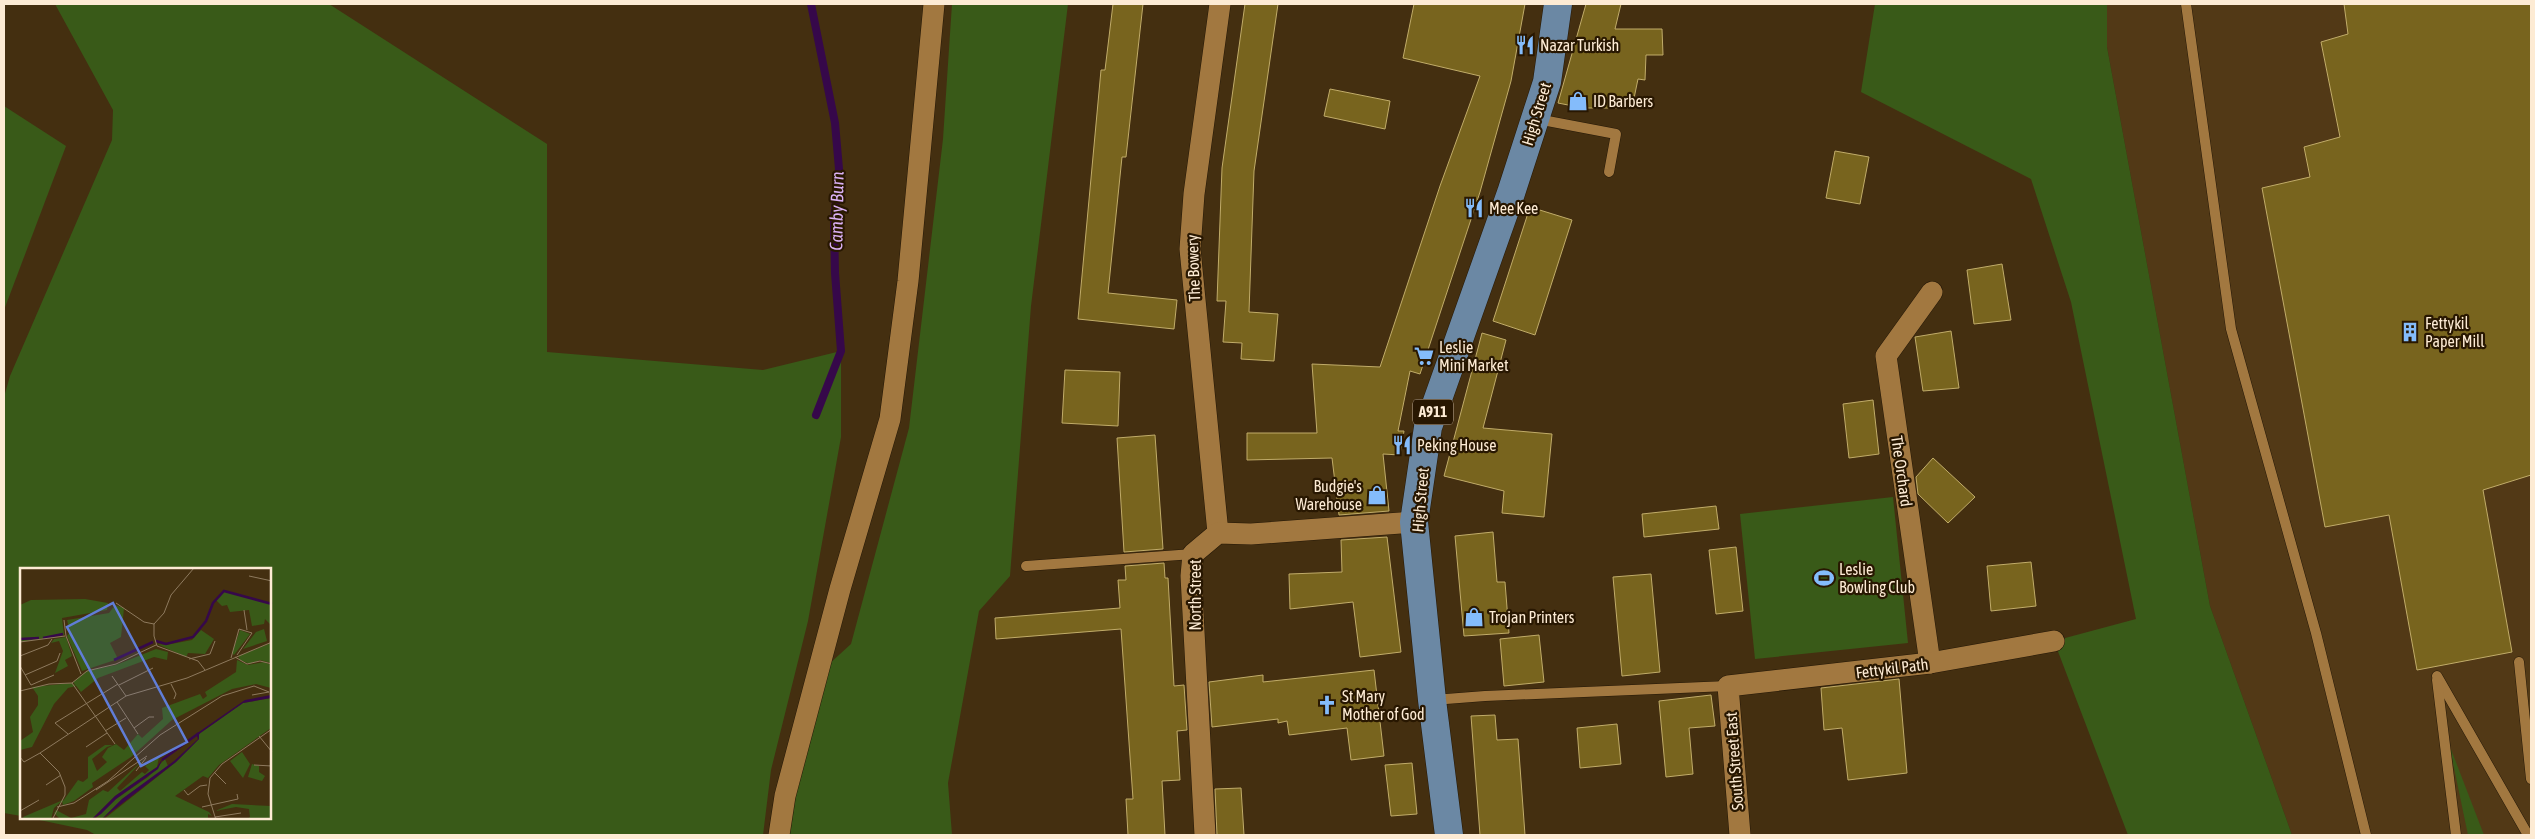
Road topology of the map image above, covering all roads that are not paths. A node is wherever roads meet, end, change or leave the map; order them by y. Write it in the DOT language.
graph roads {
  1 [pos="934,4"];
  2 [pos="1220,4"];
  3 [pos="1558,4"];
  4 [pos="2186,4"];
  5 [pos="1535,119"];
  6 [pos="1609,172"];
  7 [pos="1932,292"];
  8 [pos="1414,522"];
  9 [pos="1218,533"];
  10 [pos="1193,554"];
  11 [pos="1026,566"];
  12 [pos="2054,641"];
  13 [pos="2519,662"];
  14 [pos="1930,664"];
  15 [pos="1728,686"];
  16 [pos="1432,700"];
  17 [pos="2531,779"];
  18 [pos="779,835"];
  19 [pos="1205,835"];
  20 [pos="1449,835"];
  21 [pos="1740,835"];
  22 [pos="2366,835"];
  23 [pos="2456,835"];
  24 [pos="2528,835"];
  1 -- 18 [label="street"];
  2 -- 9 [label="street, The Bowery"];
  3 -- 5 [label="main road, High Street / A911"];
  4 -- 22 [label="lane"];
  5 -- 6 [label="lane"];
  5 -- 8 [label="main road, High Street / A911"];
  7 -- 14 [label="street, The Orchard"];
  8 -- 9 [label="street"];
  8 -- 16 [label="main road, High Street / A911"];
  9 -- 10 [label="street, North Street"];
  10 -- 11 [label="lane"];
  10 -- 19 [label="street, North Street"];
  12 -- 14 [label="street, Fettykil Path"];
  13 -- 17 [label="lane"];
  14 -- 15 [label="street, Fettykil Path"];
  15 -- 16 [label="lane"];
  15 -- 21 [label="street, South Street East"];
  16 -- 20 [label="main road, High Street / A911"];
  23 -- 24 [label="lane"];
}
